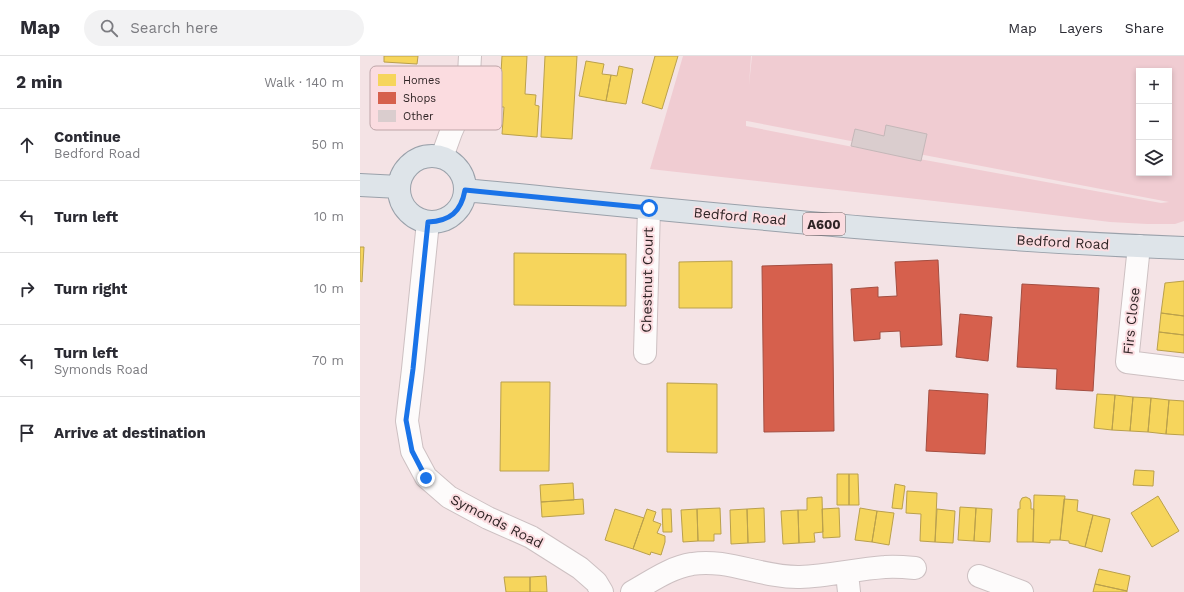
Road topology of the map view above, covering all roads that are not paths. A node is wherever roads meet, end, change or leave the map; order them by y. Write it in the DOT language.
graph roads {
  1 [pos="470,56"];
  2 [pos="469,66"];
  3 [pos="452,130"];
  4 [pos="442,158"];
  5 [pos="360,184"];
  6 [pos="399,187"];
  7 [pos="465,190"];
  8 [pos="649,208"];
  9 [pos="428,222"];
  10 [pos="1139,246"];
  11 [pos="1184,248"];
  12 [pos="645,353"];
  13 [pos="1184,369"];
  14 [pos="915,568"];
  15 [pos="979,576"];
  16 [pos="848,582"];
  17 [pos="602,592"];
  18 [pos="632,592"];
  19 [pos="1022,592"];
  1 -- 2 [label="street"];
  3 -- 4 [label="street"];
  4 -- 6 [label="main road"];
  4 -- 7 [label="main road"];
  5 -- 6 [label="main road"];
  6 -- 9 [label="main road"];
  7 -- 8 [label="main road, Bedford Road / A600"];
  7 -- 9 [label="main road"];
  8 -- 10 [label="main road, Bedford Road / A600"];
  8 -- 12 [label="street, Chestnut Court"];
  9 -- 17 [label="street, Symonds Road"];
  10 -- 11 [label="main road, Bedford Road / A600"];
  10 -- 13 [label="street, Firs Close"];
  14 -- 16 [label="street"];
  15 -- 19 [label="street"];
  16 -- 18 [label="street"];
}
